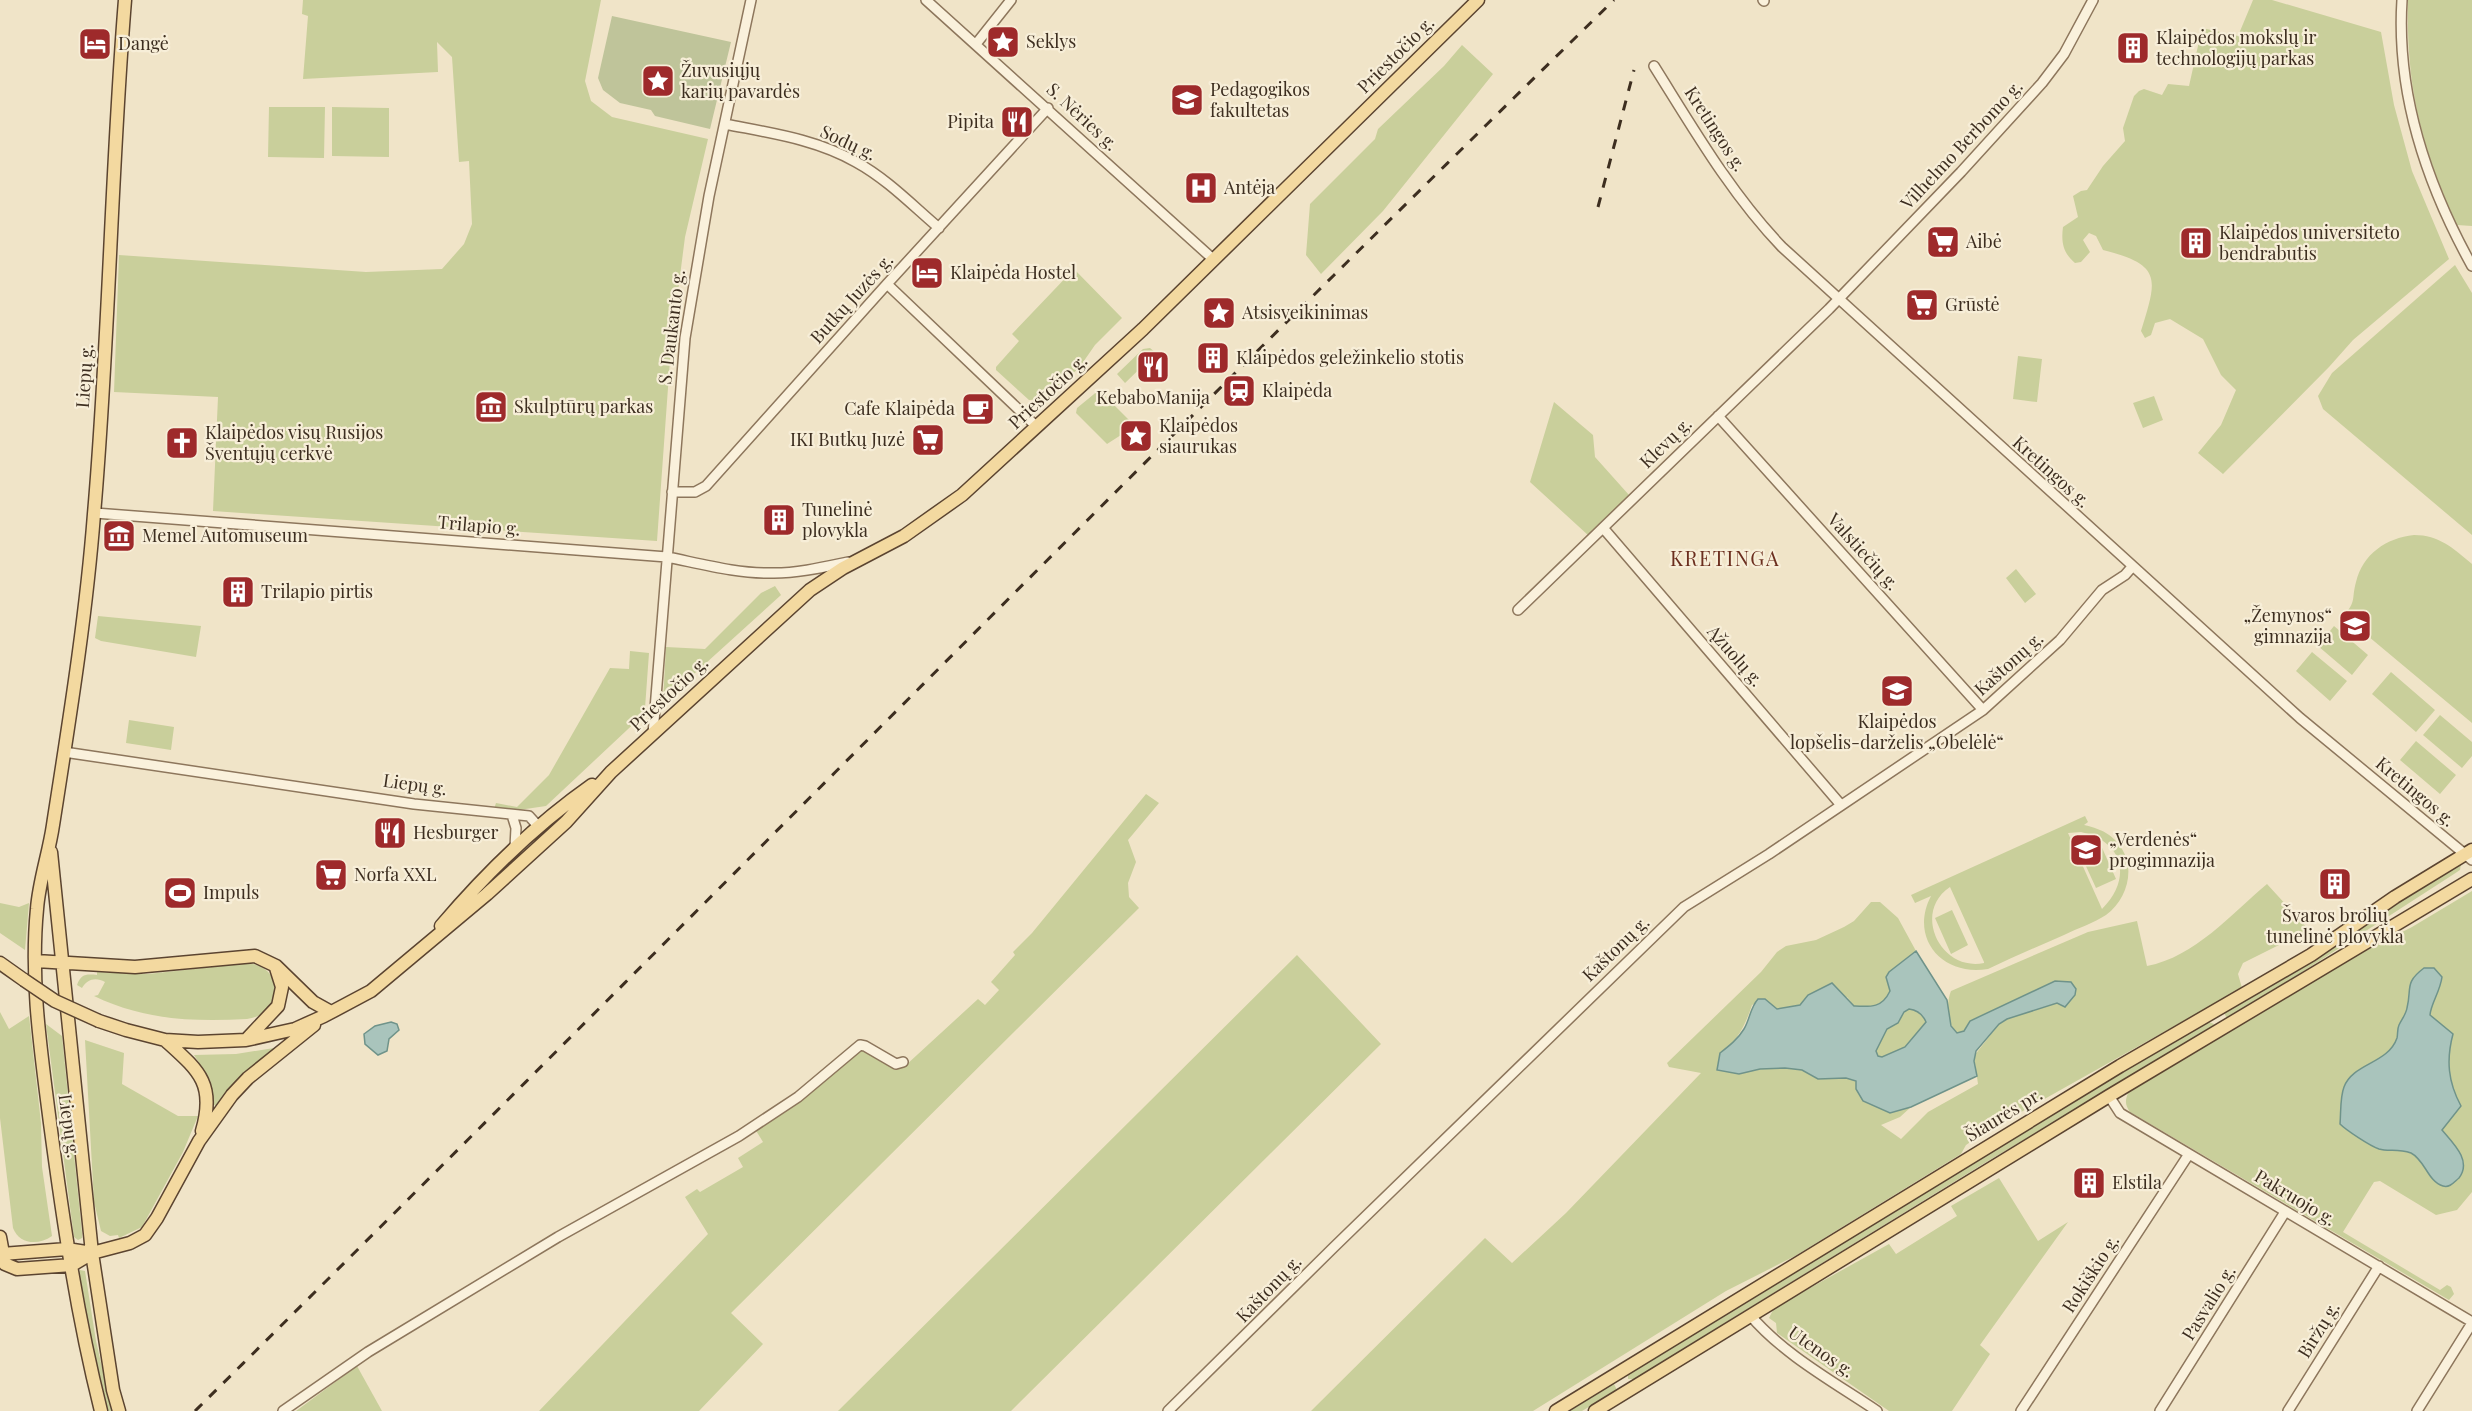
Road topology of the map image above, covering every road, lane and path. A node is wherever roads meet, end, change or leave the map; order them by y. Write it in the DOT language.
graph roads {
  1 [pos="125,0"];
  2 [pos="751,0"];
  3 [pos="926,0"];
  4 [pos="1011,0"];
  5 [pos="1478,0"];
  6 [pos="2092,0"];
  7 [pos="2402,0"];
  8 [pos="976,44"];
  9 [pos="1654,66"];
  10 [pos="1048,108"];
  11 [pos="725,124"];
  12 [pos="939,228"];
  13 [pos="1214,260"];
  14 [pos="2472,266"];
  15 [pos="887,284"];
  16 [pos="1838,300"];
  17 [pos="1718,416"];
  18 [pos="1037,427"];
  19 [pos="672,492"];
  20 [pos="94,513"];
  21 [pos="1604,529"];
  22 [pos="667,557"];
  23 [pos="859,560"];
  24 [pos="2132,567"];
  25 [pos="1518,610"];
  26 [pos="1983,710"];
  27 [pos="653,734"];
  28 [pos="64,752"];
  29 [pos="611,772"];
  30 [pos="1840,805"];
  31 [pos="512,815"];
  32 [pos="538,826"];
  33 [pos="549,838"];
  34 [pos="50,844"];
  35 [pos="515,847"];
  36 [pos="2470,855"];
  37 [pos="2472,879"];
  38 [pos="420,950"];
  39 [pos="36,962"];
  40 [pos="62,962"];
  41 [pos="276,966"];
  42 [pos="3,968"];
  43 [pos="2211,1013"];
  44 [pos="328,1014"];
  45 [pos="2219,1032"];
  46 [pos="165,1040"];
  47 [pos="246,1040"];
  48 [pos="903,1062"];
  49 [pos="2109,1096"];
  50 [pos="199,1141"];
  51 [pos="2190,1154"];
  52 [pos="2285,1212"];
  53 [pos="0,1237"];
  54 [pos="67,1249"];
  55 [pos="92,1253"];
  56 [pos="2,1261"];
  57 [pos="72,1265"];
  58 [pos="2379,1266"];
  59 [pos="1750,1315"];
  60 [pos="2472,1323"];
  61 [pos="1624,1370"];
  62 [pos="1635,1387"];
  63 [pos="101,1411"];
  64 [pos="119,1411"];
  65 [pos="283,1411"];
  66 [pos="1168,1411"];
  67 [pos="1556,1411"];
  68 [pos="1595,1411"];
  69 [pos="1878,1411"];
  70 [pos="2021,1411"];
  71 [pos="2160,1411"];
  72 [pos="2288,1411"];
  73 [pos="2417,1411"];
  1 -- 20 [label="main road, Liepų g."];
  2 -- 11 [label="street, S. Daukanto g."];
  3 -- 8 [label="street, S. Nėries g."];
  4 -- 8 [label="street"];
  5 -- 13 [label="main road, Priestočio g."];
  6 -- 16 [label="street, Vilhelmo Berbomo g."];
  7 -- 14 [label="street"];
  8 -- 10 [label="street, S. Nėries g."];
  9 -- 16 [label="street, Kretingos g."];
  10 -- 12 [label="street, Butkų Juzės g."];
  10 -- 13 [label="street, S. Nėries g."];
  11 -- 12 [label="street, Sodų g."];
  11 -- 19 [label="street, S. Daukanto g."];
  12 -- 15 [label="street, Butkų Juzės g."];
  13 -- 18 [label="main road, Priestočio g."];
  15 -- 18 [label="street"];
  15 -- 19 [label="street, Butkų Juzės g."];
  16 -- 17 [label="street, Klevų g."];
  16 -- 24 [label="street, Kretingos g."];
  17 -- 21 [label="street, Klevų g."];
  17 -- 26 [label="street, Valstiečių g."];
  18 -- 23 [label="main road, Priestočio g."];
  19 -- 22 [label="street, S. Daukanto g."];
  20 -- 22 [label="street, Trilapio g."];
  20 -- 28 [label="main road, Liepų g."];
  21 -- 25 [label="street, Klevų g."];
  21 -- 30 [label="street, Ąžuolų g."];
  22 -- 23 [label="street, Trilapio g."];
  22 -- 27 [label="street, S. Daukanto g."];
  23 -- 27 [label="main road, Priestočio g."];
  24 -- 26 [label="street, Kaštonų g."];
  24 -- 36 [label="street, Kretingos g."];
  26 -- 30 [label="street, Kaštonų g."];
  27 -- 29 [label="main road, Priestočio g."];
  28 -- 31 [label="street, Liepų g."];
  28 -- 34 [label="main road, Liepų g."];
  29 -- 32 [label="main road, Priestočio g."];
  29 -- 33 [label="main road, Priestočio g."];
  30 -- 66 [label="street, Kaštonų g."];
  31 -- 32 [label="street, Liepų g."];
  31 -- 35 [label="street"];
  32 -- 33 [label="main road"];
  32 -- 35 [label="main road, Priestočio g."];
  33 -- 38 [label="main road, Priestočio g."];
  34 -- 39 [label="main road, Liepų g."];
  34 -- 40 [label="main road, Liepų g."];
  35 -- 38 [label="main road, Priestočio g."];
  36 -- 43 [label="main road, Šiaurės pr."];
  37 -- 45 [label="main road"];
  38 -- 44 [label="main road, Priestočio g."];
  39 -- 40 [label="main road"];
  39 -- 54 [label="main road, Liepų g."];
  40 -- 41 [label="main road"];
  40 -- 55 [label="main road, Liepų g."];
  41 -- 44 [label="main road"];
  41 -- 47 [label="main road"];
  42 -- 46 [label="main road, Priestočio g., bridge"];
  43 -- 45 [label="main road"];
  43 -- 61 [label="main road, Šiaurės pr."];
  44 -- 47 [label="main road, Priestočio g."];
  44 -- 50 [label="main road"];
  45 -- 49 [label="main road"];
  46 -- 47 [label="main road, Priestočio g."];
  46 -- 50 [label="main road"];
  48 -- 65 [label="street"];
  49 -- 51 [label="street, Pakruojo g."];
  49 -- 59 [label="main road"];
  50 -- 55 [label="main road"];
  51 -- 52 [label="street, Pakruojo g."];
  51 -- 70 [label="street, Rokiškio g."];
  52 -- 58 [label="street, Pakruojo g."];
  52 -- 71 [label="street, Pasvalio g."];
  53 -- 56 [label="main road"];
  54 -- 55 [label="main road"];
  54 -- 56 [label="main road"];
  54 -- 57 [label="main road, Liepų g."];
  55 -- 57 [label="main road"];
  55 -- 64 [label="main road, Liepų g."];
  56 -- 57 [label="main road"];
  57 -- 63 [label="main road, Liepų g."];
  58 -- 60 [label="street, Pakruojo g."];
  58 -- 72 [label="street, Biržų g."];
  59 -- 62 [label="main road"];
  59 -- 69 [label="street, Utenos g."];
  60 -- 73 [label="street"];
  61 -- 62 [label="main road"];
  61 -- 67 [label="main road, Šiaurės pr."];
  62 -- 68 [label="main road"];
}
